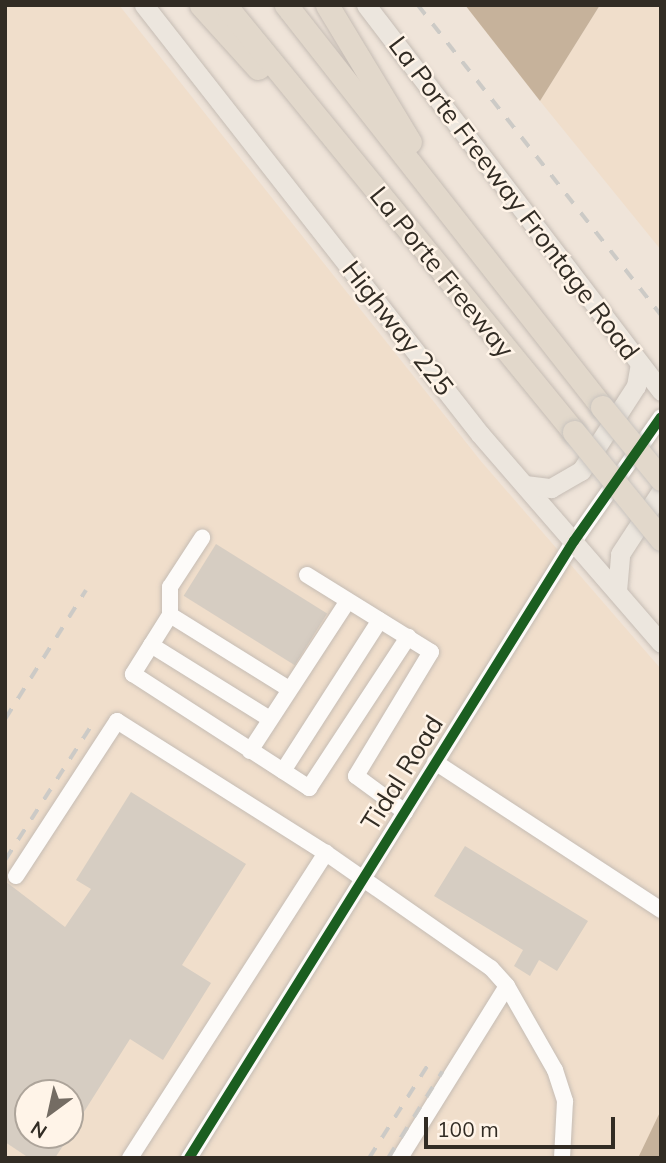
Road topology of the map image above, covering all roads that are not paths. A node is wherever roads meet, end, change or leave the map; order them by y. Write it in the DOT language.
graph roads {
  1 [pos="144,5"];
  2 [pos="201,5"];
  3 [pos="225,5"];
  4 [pos="286,5"];
  5 [pos="327,5"];
  6 [pos="366,5"];
  7 [pos="452,214"];
  8 [pos="425,253"];
  9 [pos="640,364"];
  10 [pos="661,391"];
  11 [pos="661,417"];
  12 [pos="661,479"];
  13 [pos="525,485"];
  14 [pos="661,491"];
  15 [pos="202,538"];
  16 [pos="661,539"];
  17 [pos="574,541"];
  18 [pos="307,575"];
  19 [pos="617,591"];
  20 [pos="347,602"];
  21 [pos="170,615"];
  22 [pos="380,620"];
  23 [pos="408,637"];
  24 [pos="661,643"];
  25 [pos="151,645"];
  26 [pos="289,689"];
  27 [pos="270,719"];
  28 [pos="250,751"];
  29 [pos="435,762"];
  30 [pos="283,771"];
  31 [pos="405,812"];
  32 [pos="326,853"];
  33 [pos="16,876"];
  34 [pos="361,882"];
  35 [pos="661,910"];
  36 [pos="507,986"];
  37 [pos="130,1158"];
  38 [pos="189,1158"];
  39 [pos="400,1158"];
  40 [pos="562,1158"];
  1 -- 13 [label="main road, Highway 225"];
  2 -- 8 [label="highway"];
  3 -- 8 [label="highway, La Porte Freeway"];
  4 -- 7 [label="highway, La Porte Freeway"];
  5 -- 7 [label="highway"];
  6 -- 9 [label="main road, La Porte Freeway Frontage Road"];
  7 -- 12 [label="highway, La Porte Freeway, bridge"];
  8 -- 16 [label="highway, La Porte Freeway, bridge"];
  9 -- 10 [label="main road, La Porte Freeway Frontage Road"];
  9 -- 13 [label="main road"];
  11 -- 17 [label="street, Tidal Road"];
  13 -- 17 [label="main road, Highway 225"];
  14 -- 19 [label="main road"];
  15 -- 21 [label="street"];
  17 -- 19 [label="main road, Highway 225"];
  17 -- 29 [label="street, Tidal Road"];
  18 -- 20 [label="street"];
  19 -- 24 [label="main road, Highway 225"];
  20 -- 22 [label="street"];
  20 -- 26 [label="street"];
  21 -- 25 [label="street"];
  21 -- 26 [label="street"];
  22 -- 23 [label="street"];
  22 -- 30 [label="street"];
  23 -- 30 [label="street"];
  23 -- 31 [label="street"];
  25 -- 27 [label="street"];
  25 -- 28 [label="street"];
  26 -- 27 [label="street"];
  27 -- 28 [label="street"];
  28 -- 30 [label="street"];
  29 -- 31 [label="street, Tidal Road"];
  29 -- 35 [label="street"];
  31 -- 34 [label="street, Tidal Road"];
  32 -- 33 [label="street"];
  32 -- 34 [label="street"];
  32 -- 37 [label="street"];
  34 -- 36 [label="street"];
  34 -- 38 [label="street, Tidal Road"];
  36 -- 39 [label="street"];
  36 -- 40 [label="street"];
}
